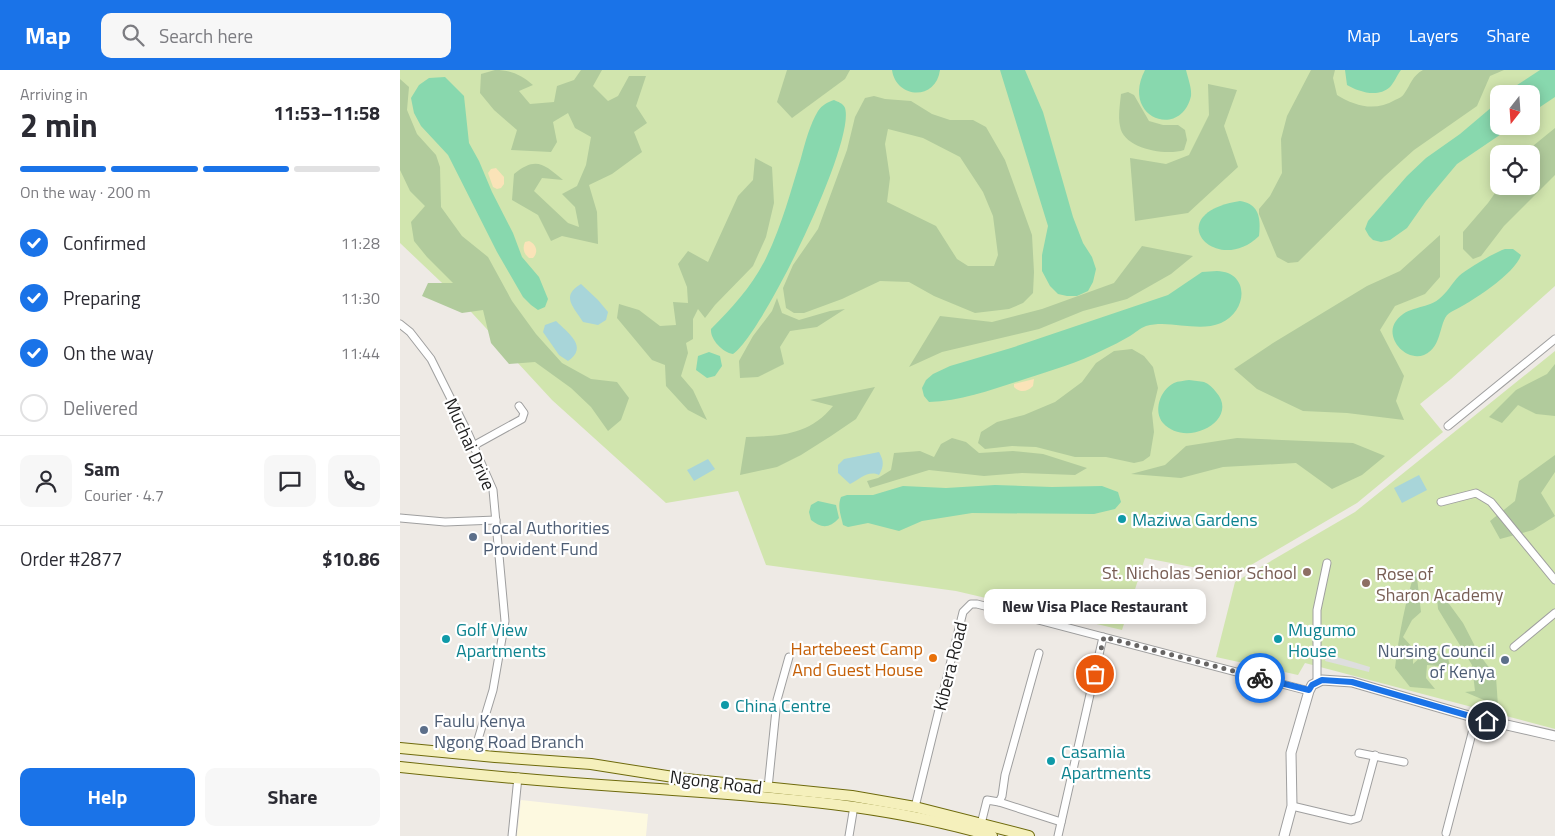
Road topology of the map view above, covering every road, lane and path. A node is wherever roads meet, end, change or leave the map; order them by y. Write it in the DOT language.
graph roads {
  1 [pos="400,324"];
  2 [pos="1555,339"];
  3 [pos="519,406"];
  4 [pos="1448,426"];
  5 [pos="473,446"];
  6 [pos="1441,502"];
  7 [pos="400,518"];
  8 [pos="496,520"];
  9 [pos="1327,563"];
  10 [pos="1555,580"];
  11 [pos="1555,613"];
  12 [pos="1104,637"];
  13 [pos="1514,647"];
  14 [pos="1039,653"];
  15 [pos="789,657"];
  16 [pos="1316,682"];
  17 [pos="1309,690"];
  18 [pos="1476,718"];
  19 [pos="1555,736"];
  20 [pos="400,748"];
  21 [pos="433,752"];
  22 [pos="1359,753"];
  23 [pos="1376,755"];
  24 [pos="473,756"];
  25 [pos="1404,762"];
  26 [pos="574,763"];
  27 [pos="400,767"];
  28 [pos="433,770"];
  29 [pos="518,777"];
  30 [pos="578,783"];
  31 [pos="768,788"];
  32 [pos="999,802"];
  33 [pos="854,806"];
  34 [pos="1292,806"];
  35 [pos="915,807"];
  36 [pos="1061,822"];
  37 [pos="981,824"];
  38 [pos="1446,833"];
  39 [pos="512,836"];
  40 [pos="849,836"];
  41 [pos="992,836"];
  42 [pos="1030,836"];
  43 [pos="1058,836"];
  44 [pos="1284,836"];
  1 -- 5 [label="street, Muchai Drive"];
  2 -- 4 [label="street"];
  3 -- 5 [label="street"];
  5 -- 8 [label="street, Muchai Drive"];
  6 -- 10 [label="street"];
  7 -- 8 [label="street"];
  8 -- 24 [label="street, Muchai Drive"];
  9 -- 16 [label="street"];
  11 -- 13 [label="street"];
  12 -- 17 [label="street, Kibera Road"];
  12 -- 35 [label="street, Kibera Road"];
  12 -- 36 [label="street"];
  14 -- 32 [label="street"];
  15 -- 31 [label="street"];
  16 -- 17 [label="street"];
  16 -- 18 [label="street"];
  17 -- 34 [label="street"];
  18 -- 19 [label="street"];
  18 -- 38 [label="street"];
  20 -- 21 [label="main road, Ngong Road"];
  21 -- 24 [label="main road, Ngong Road"];
  21 -- 28 [label="main road"];
  22 -- 23 [label="street"];
  23 -- 25 [label="street"];
  23 -- 34 [label="street"];
  24 -- 26 [label="main road, Ngong Road"];
  26 -- 30 [label="main road"];
  26 -- 31 [label="main road, Ngong Road"];
  27 -- 28 [label="main road, Ngong Road"];
  28 -- 29 [label="main road, Ngong Road"];
  29 -- 30 [label="main road, Ngong Road"];
  29 -- 39 [label="street"];
  30 -- 33 [label="main road, Ngong Road"];
  31 -- 35 [label="main road, Ngong Road"];
  32 -- 36 [label="street"];
  32 -- 37 [label="street"];
  33 -- 40 [label="street"];
  33 -- 41 [label="main road, Ngong Road"];
  34 -- 44 [label="street"];
  35 -- 37 [label="main road, Ngong Road"];
  36 -- 43 [label="street"];
  37 -- 42 [label="main road, Ngong Road"];
}
